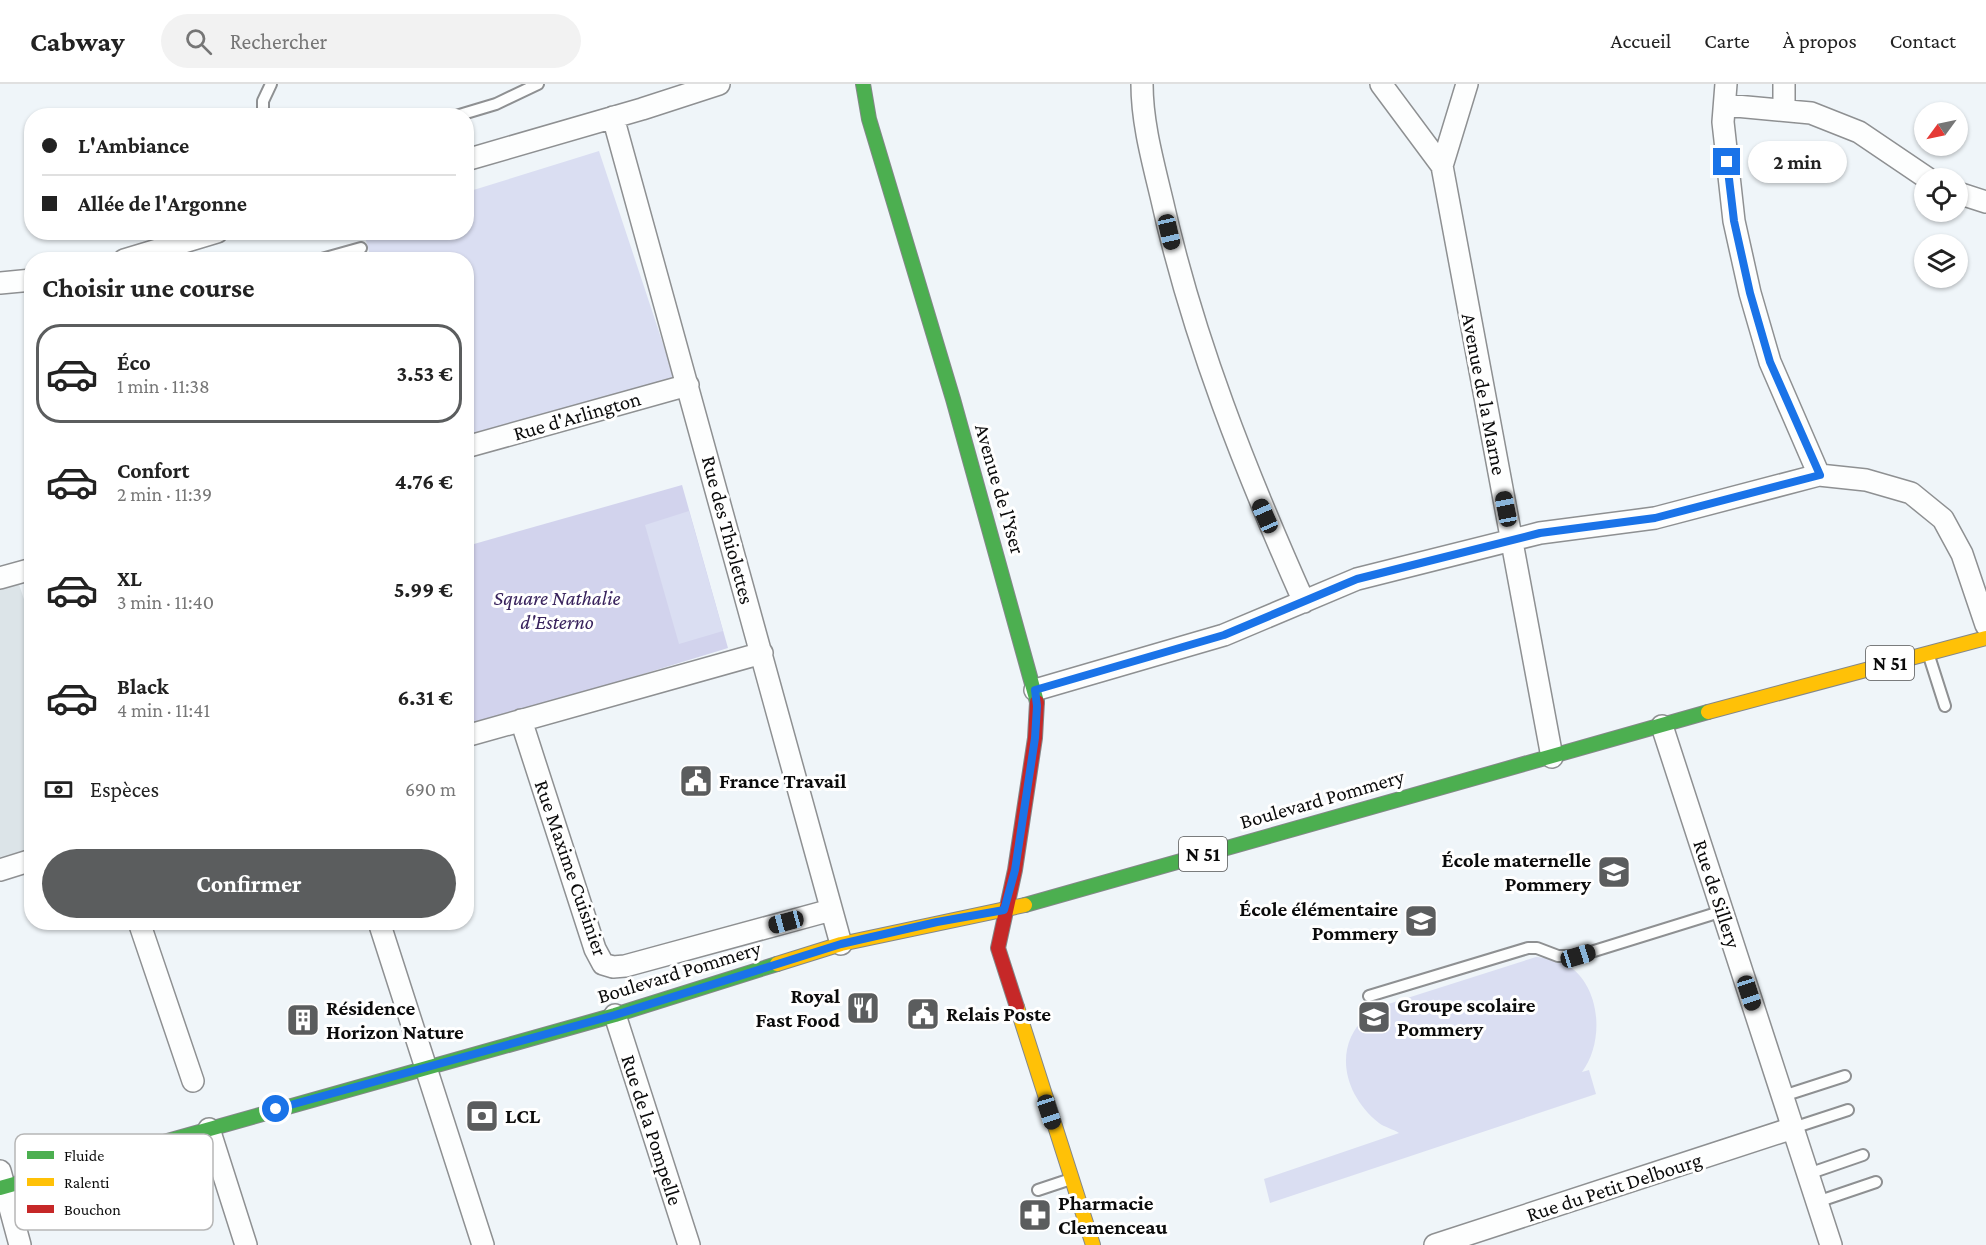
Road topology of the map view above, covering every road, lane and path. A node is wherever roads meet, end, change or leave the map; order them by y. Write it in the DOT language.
graph roads {
  1 [pos="271,84"];
  2 [pos="538,84"];
  3 [pos="719,84"];
  4 [pos="863,84"];
  5 [pos="1142,84"];
  6 [pos="1381,84"];
  7 [pos="1467,84"];
  8 [pos="1784,84"];
  9 [pos="1726,94"];
  10 [pos="263,108"];
  11 [pos="1784,110"];
  12 [pos="474,111"];
  13 [pos="613,117"];
  14 [pos="474,158"];
  15 [pos="1442,166"];
  16 [pos="1914,169"];
  17 [pos="1968,196"];
  18 [pos="1986,202"];
  19 [pos="190,240"];
  20 [pos="361,248"];
  21 [pos="151,252"];
  22 [pos="347,252"];
  23 [pos="0,283"];
  24 [pos="24,283"];
  25 [pos="688,385"];
  26 [pos="474,445"];
  27 [pos="1820,475"];
  28 [pos="1504,542"];
  29 [pos="24,571"];
  30 [pos="0,578"];
  31 [pos="1304,602"];
  32 [pos="1986,625"];
  33 [pos="1986,638"];
  34 [pos="762,653"];
  35 [pos="1928,653"];
  36 [pos="1035,690"];
  37 [pos="1945,706"];
  38 [pos="521,720"];
  39 [pos="1662,726"];
  40 [pos="474,734"];
  41 [pos="1552,757"];
  42 [pos="24,862"];
  43 [pos="0,870"];
  44 [pos="831,910"];
  45 [pos="1004,910"];
  46 [pos="1723,911"];
  47 [pos="142,930"];
  48 [pos="382,930"];
  49 [pos="841,944"];
  50 [pos="1369,996"];
  51 [pos="615,1015"];
  52 [pos="426,1068"];
  53 [pos="1845,1076"];
  54 [pos="193,1081"];
  55 [pos="1783,1096"];
  56 [pos="1848,1110"];
  57 [pos="1793,1128"];
  58 [pos="209,1129"];
  59 [pos="189,1134"];
  60 [pos="211,1134"];
  61 [pos="213,1142"];
  62 [pos="1863,1155"];
  63 [pos="1808,1174"];
  64 [pos="1071,1179"];
  65 [pos="1,1182"];
  66 [pos="1876,1182"];
  67 [pos="1038,1190"];
  68 [pos="1817,1202"];
  69 [pos="15,1228"];
  70 [pos="15,1230"];
  71 [pos="20,1245"];
  72 [pos="246,1245"];
  73 [pos="483,1245"];
  74 [pos="688,1245"];
  75 [pos="1093,1245"];
  76 [pos="1435,1245"];
  77 [pos="1832,1245"];
  1 -- 10 [label="lane"];
  2 -- 12 [label="lane"];
  3 -- 13 [label="street"];
  4 -- 36 [label="main road, Avenue de l'Yser"];
  5 -- 31 [label="street"];
  6 -- 15 [label="street, Avenue de la Marne"];
  7 -- 15 [label="street"];
  8 -- 11 [label="street"];
  9 -- 11 [label="street"];
  9 -- 27 [label="street"];
  11 -- 16 [label="street"];
  13 -- 14 [label="street"];
  13 -- 25 [label="street, Rue des Thiolettes"];
  15 -- 28 [label="street, Avenue de la Marne"];
  17 -- 18 [label="street"];
  19 -- 21 [label="street"];
  20 -- 22 [label="lane"];
  23 -- 24 [label="street"];
  25 -- 26 [label="street, Rue d'Arlington"];
  25 -- 34 [label="street, Rue des Thiolettes"];
  27 -- 28 [label="street"];
  27 -- 32 [label="street"];
  28 -- 31 [label="street"];
  28 -- 41 [label="street, Avenue de la Marne"];
  29 -- 30 [label="street"];
  31 -- 36 [label="street"];
  33 -- 35 [label="main road, Boulevard Pommery / N 51"];
  34 -- 38 [label="street"];
  34 -- 44 [label="street, Rue des Thiolettes"];
  35 -- 37 [label="lane"];
  35 -- 39 [label="main road, Boulevard Pommery / N 51"];
  36 -- 45 [label="main road, Avenue de l'Yser"];
  38 -- 40 [label="street"];
  38 -- 44 [label="street, Rue Maxime Cuisinier"];
  39 -- 41 [label="main road, Boulevard Pommery / N 51"];
  39 -- 46 [label="street, Rue de Sillery"];
  41 -- 45 [label="main road, Boulevard Pommery / N 51"];
  42 -- 43 [label="street"];
  44 -- 49 [label="street, Rue des Thiolettes"];
  45 -- 49 [label="main road, Boulevard Pommery / N 51"];
  45 -- 64 [label="main road, Avenue de l'Yser"];
  46 -- 50 [label="lane"];
  46 -- 55 [label="street, Rue de Sillery"];
  47 -- 54 [label="street"];
  48 -- 52 [label="street"];
  49 -- 51 [label="main road, Boulevard Pommery / N 51"];
  51 -- 52 [label="main road, Boulevard Pommery / N 51"];
  51 -- 74 [label="street, Rue de la Pompelle"];
  52 -- 58 [label="main road, Boulevard Pommery / N 51"];
  52 -- 73 [label="street"];
  53 -- 55 [label="lane"];
  55 -- 57 [label="street, Rue de Sillery"];
  56 -- 57 [label="lane"];
  57 -- 63 [label="street, Rue de Sillery"];
  57 -- 76 [label="street, Rue du Petit Delbourg"];
  58 -- 59 [label="main road, Boulevard Pommery / N 51"];
  58 -- 60 [label="street"];
  61 -- 72 [label="street"];
  62 -- 63 [label="lane"];
  63 -- 68 [label="street, Rue de Sillery"];
  64 -- 67 [label="lane"];
  64 -- 75 [label="main road, Avenue de l'Yser"];
  65 -- 69 [label="street"];
  66 -- 68 [label="lane"];
  68 -- 77 [label="street, Rue de Sillery"];
  70 -- 71 [label="street"];
}
